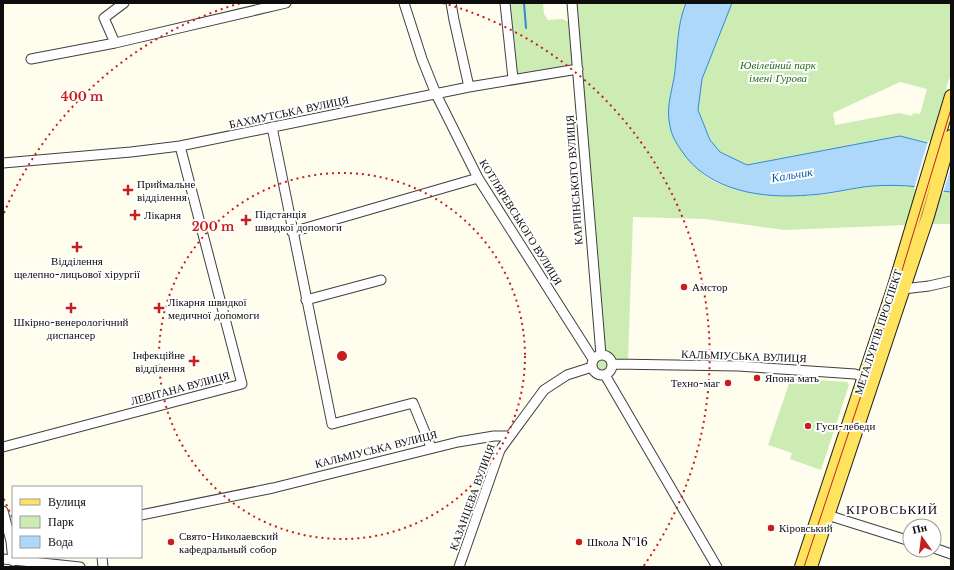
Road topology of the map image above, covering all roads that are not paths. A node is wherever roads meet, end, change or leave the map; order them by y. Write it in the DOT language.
graph roads {
  1 [pos="124,3"];
  2 [pos="286,3"];
  3 [pos="404,3"];
  4 [pos="451,3"];
  5 [pos="505,3"];
  6 [pos="572,3"];
  7 [pos="115,43"];
  8 [pos="31,59"];
  9 [pos="578,69"];
  10 [pos="513,79"];
  11 [pos="469,87"];
  12 [pos="436,94"];
  13 [pos="951,96"];
  14 [pos="272,127"];
  15 [pos="951,136"];
  16 [pos="180,146"];
  17 [pos="3,163"];
  18 [pos="478,178"];
  19 [pos="922,214"];
  20 [pos="292,232"];
  21 [pos="381,280"];
  22 [pos="951,281"];
  23 [pos="899,288"];
  24 [pos="306,300"];
  25 [pos="599,331"];
  26 [pos="580,339"];
  27 [pos="595,360"];
  28 [pos="612,364"];
  29 [pos="605,375"];
  30 [pos="869,378"];
  31 [pos="509,436"];
  32 [pos="3,447"];
  33 [pos="431,448"];
  34 [pos="3,511"];
  35 [pos="824,514"];
  36 [pos="142,515"];
  37 [pos="902,538"];
  38 [pos="9,542"];
  39 [pos="12,556"];
  40 [pos="3,559"];
  41 [pos="13,560"];
  42 [pos="80,567"];
  43 [pos="459,567"];
  44 [pos="717,567"];
  45 [pos="801,567"];
  46 [pos="811,567"];
  1 -- 7 [label="street"];
  2 -- 7 [label="street"];
  3 -- 12 [label="street, КОТЛЯРЕВСЬКОГО ВУЛИЦЯ"];
  4 -- 11 [label="street"];
  5 -- 10 [label="street"];
  6 -- 9 [label="street, КАРПІНСЬКОГО ВУЛИЦЯ"];
  7 -- 8 [label="street"];
  9 -- 10 [label="street, БАХМУТСЬКА ВУЛИЦЯ"];
  9 -- 25 [label="street, КАРПІНСЬКОГО ВУЛИЦЯ"];
  10 -- 11 [label="street, БАХМУТСЬКА ВУЛИЦЯ"];
  11 -- 12 [label="street, БАХМУТСЬКА ВУЛИЦЯ"];
  12 -- 14 [label="street, БАХМУТСЬКА ВУЛИЦЯ"];
  12 -- 18 [label="street, КОТЛЯРЕВСЬКОГО ВУЛИЦЯ"];
  13 -- 19 [label="main road, МЕТАЛУРГІВ ПРОСПЕКТ"];
  14 -- 16 [label="street, БАХМУТСЬКА ВУЛИЦЯ"];
  14 -- 20 [label="street"];
  15 -- 19 [label="main road, МЕТАЛУРГІВ ПРОСПЕКТ"];
  16 -- 17 [label="street, БАХМУТСЬКА ВУЛИЦЯ"];
  16 -- 32 [label="street, ЛЕВІТАНА ВУЛИЦЯ"];
  18 -- 20 [label="street"];
  18 -- 26 [label="street, КОТЛЯРЕВСЬКОГО ВУЛИЦЯ"];
  19 -- 23 [label="main road, МЕТАЛУРГІВ ПРОСПЕКТ"];
  20 -- 24 [label="street"];
  21 -- 24 [label="street"];
  22 -- 23 [label="street"];
  23 -- 30 [label="main road, МЕТАЛУРГІВ ПРОСПЕКТ"];
  24 -- 33 [label="street"];
  25 -- 26 [label="street"];
  25 -- 27 [label="street, КАРПІНСЬКОГО ВУЛИЦЯ"];
  26 -- 27 [label="street, КОТЛЯРЕВСЬКОГО ВУЛИЦЯ"];
  27 -- 28 [label="street"];
  27 -- 29 [label="street"];
  27 -- 31 [label="street"];
  28 -- 29 [label="street"];
  28 -- 30 [label="street, КАЛЬМІУСЬКА ВУЛИЦЯ"];
  29 -- 44 [label="street"];
  30 -- 35 [label="main road, МЕТАЛУРГІВ ПРОСПЕКТ"];
  31 -- 33 [label="street, КАЛЬМІУСЬКА ВУЛИЦЯ"];
  31 -- 43 [label="street, КАЗАНЦЕВА ВУЛИЦЯ"];
  33 -- 36 [label="street, КАЛЬМІУСЬКА ВУЛИЦЯ"];
  34 -- 38 [label="street"];
  35 -- 37 [label="street"];
  35 -- 45 [label="main road, МЕТАЛУРГІВ ПРОСПЕКТ"];
  35 -- 46 [label="main road, МЕТАЛУРГІВ ПРОСПЕКТ"];
  38 -- 39 [label="street"];
  40 -- 41 [label="street"];
  41 -- 42 [label="street"];
}
